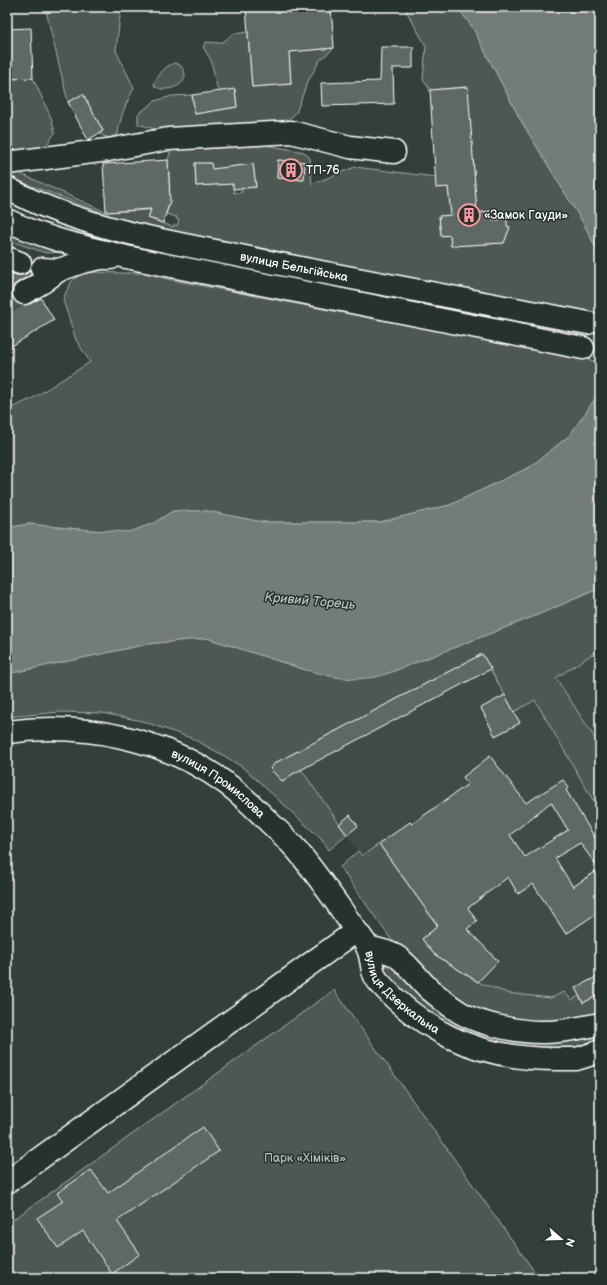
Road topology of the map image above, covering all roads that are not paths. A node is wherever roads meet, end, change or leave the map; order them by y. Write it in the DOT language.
graph roads {
  1 [pos="394,152"];
  2 [pos="7,163"];
  3 [pos="7,188"];
  4 [pos="7,220"];
  5 [pos="126,257"];
  6 [pos="24,293"];
  7 [pos="588,323"];
  8 [pos="583,348"];
  9 [pos="7,732"];
  10 [pos="362,939"];
  11 [pos="600,1025"];
  12 [pos="600,1051"];
  13 [pos="7,1182"];
  1 -- 2 [label="street"];
  3 -- 7 [label="street, вулиця Бельгійська"];
  4 -- 5 [label="street, вулиця Бельгійська"];
  5 -- 6 [label="street"];
  5 -- 8 [label="street, вулиця Бельгійська"];
  9 -- 10 [label="street, вулиця Промислова"];
  10 -- 11 [label="street, вулиця Дзеркальна"];
  10 -- 12 [label="street, вулиця Дзеркальна"];
  10 -- 13 [label="street"];
}
